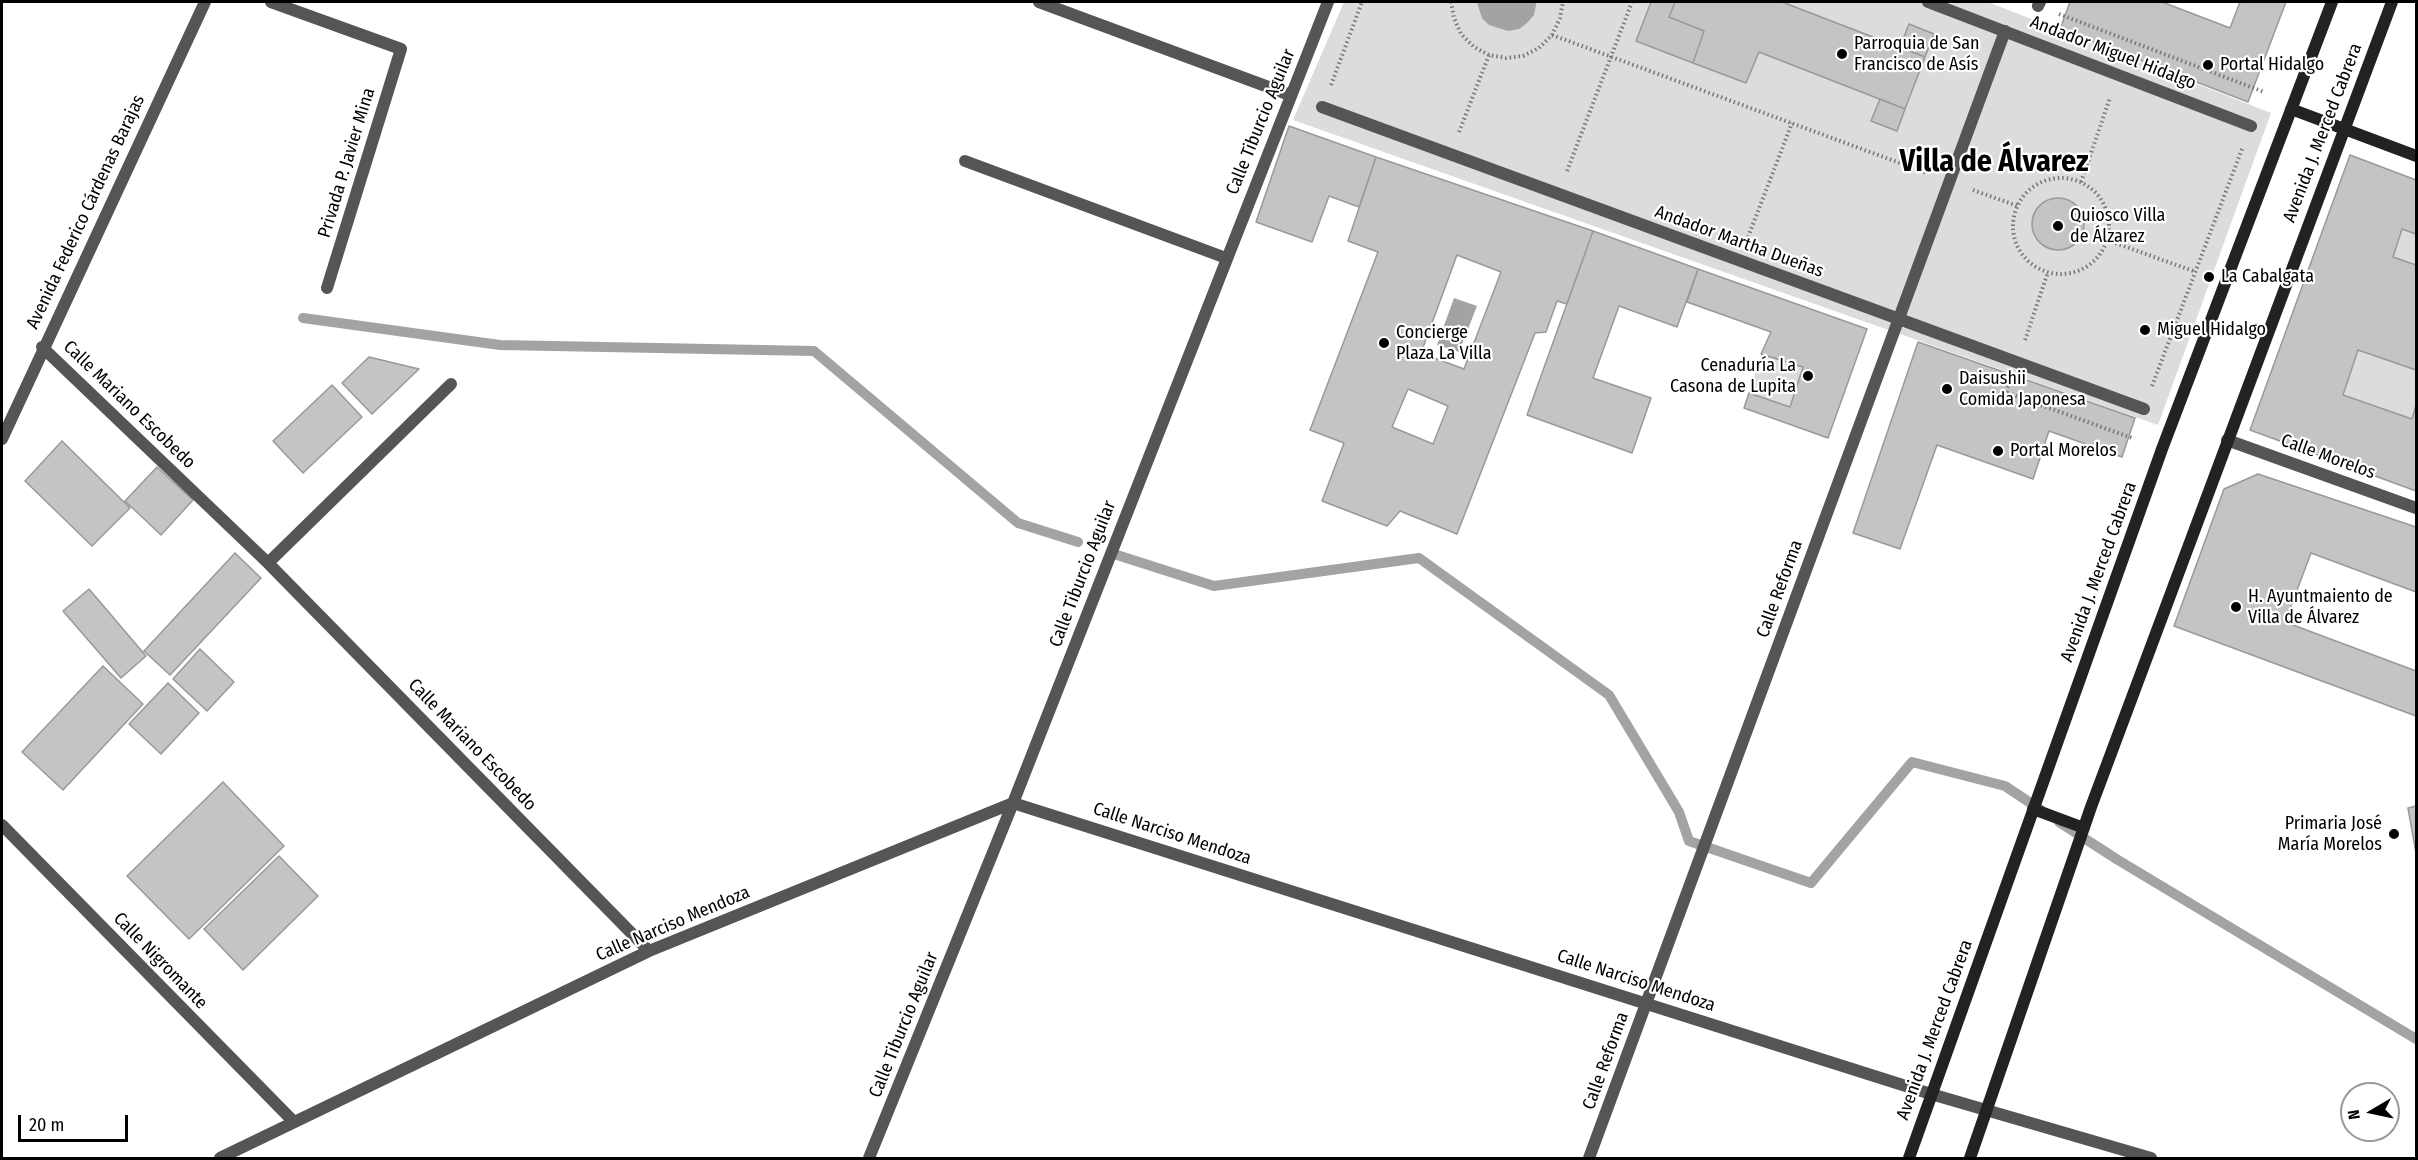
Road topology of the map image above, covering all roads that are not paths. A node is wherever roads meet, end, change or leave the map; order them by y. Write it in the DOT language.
graph roads {
  1 [pos="205,2"];
  2 [pos="271,2"];
  3 [pos="1038,2"];
  4 [pos="1328,2"];
  5 [pos="1929,2"];
  6 [pos="2332,2"];
  7 [pos="2392,2"];
  8 [pos="2005,31"];
  9 [pos="1290,95"];
  10 [pos="1322,107"];
  11 [pos="2291,110"];
  12 [pos="2251,126"];
  13 [pos="2344,130"];
  14 [pos="2416,156"];
  15 [pos="965,161"];
  16 [pos="1226,258"];
  17 [pos="327,288"];
  18 [pos="1899,320"];
  19 [pos="42,347"];
  20 [pos="451,384"];
  21 [pos="2144,409"];
  22 [pos="2,439"];
  23 [pos="2227,440"];
  24 [pos="2416,508"];
  25 [pos="268,563"];
  26 [pos="1013,803"];
  27 [pos="2033,808"];
  28 [pos="2,825"];
  29 [pos="2084,828"];
  30 [pos="650,951"];
  31 [pos="1646,1003"];
  32 [pos="1931,1094"];
  33 [pos="1987,1109"];
  34 [pos="294,1122"];
  35 [pos="220,1158"];
  36 [pos="869,1158"];
  37 [pos="1589,1158"];
  38 [pos="1909,1158"];
  39 [pos="1970,1158"];
  40 [pos="2151,1158"];
  1 -- 19 [label="street, Avenida Federico Cárdenas Barajas"];
  2 -- 17 [label="street, Privada P. Javier Mina"];
  3 -- 9 [label="street"];
  4 -- 9 [label="street, Calle Tiburcio Aguilar"];
  5 -- 8 [label="street, Andador Miguel Hidalgo"];
  6 -- 11 [label="main road, Avenida J. Merced Cabrera"];
  7 -- 13 [label="main road, Avenida J. Merced Cabrera"];
  8 -- 12 [label="street, Andador Miguel Hidalgo"];
  8 -- 18 [label="street, Calle Reforma"];
  9 -- 16 [label="street, Calle Tiburcio Aguilar"];
  10 -- 18 [label="street, Andador Martha Dueñas"];
  11 -- 13 [label="main road"];
  11 -- 27 [label="main road, Avenida J. Merced Cabrera"];
  13 -- 14 [label="main road"];
  13 -- 23 [label="main road, Avenida J. Merced Cabrera"];
  15 -- 16 [label="street"];
  16 -- 26 [label="street, Calle Tiburcio Aguilar"];
  18 -- 21 [label="street, Andador Martha Dueñas"];
  18 -- 31 [label="street, Calle Reforma"];
  19 -- 22 [label="street, Avenida Federico Cárdenas Barajas"];
  19 -- 25 [label="street, Calle Mariano Escobedo"];
  20 -- 25 [label="street"];
  23 -- 24 [label="street, Calle Morelos"];
  23 -- 29 [label="main road, Avenida J. Merced Cabrera"];
  25 -- 30 [label="street, Calle Mariano Escobedo"];
  26 -- 30 [label="street, Calle Narciso Mendoza"];
  26 -- 31 [label="street, Calle Narciso Mendoza"];
  26 -- 36 [label="street, Calle Tiburcio Aguilar"];
  27 -- 29 [label="main road"];
  27 -- 32 [label="main road, Avenida J. Merced Cabrera"];
  28 -- 34 [label="street, Calle Nigromante"];
  29 -- 33 [label="main road, Avenida J. Merced Cabrera"];
  30 -- 34 [label="street, Calle Narciso Mendoza"];
  31 -- 32 [label="street, Calle Narciso Mendoza"];
  31 -- 37 [label="street, Calle Reforma"];
  32 -- 33 [label="street, Calle Narciso Mendoza"];
  32 -- 38 [label="main road, Avenida J. Merced Cabrera"];
  33 -- 39 [label="main road, Avenida J. Merced Cabrera"];
  33 -- 40 [label="street, Calle Narciso Mendoza"];
  34 -- 35 [label="street, Calle Narciso Mendoza"];
}
